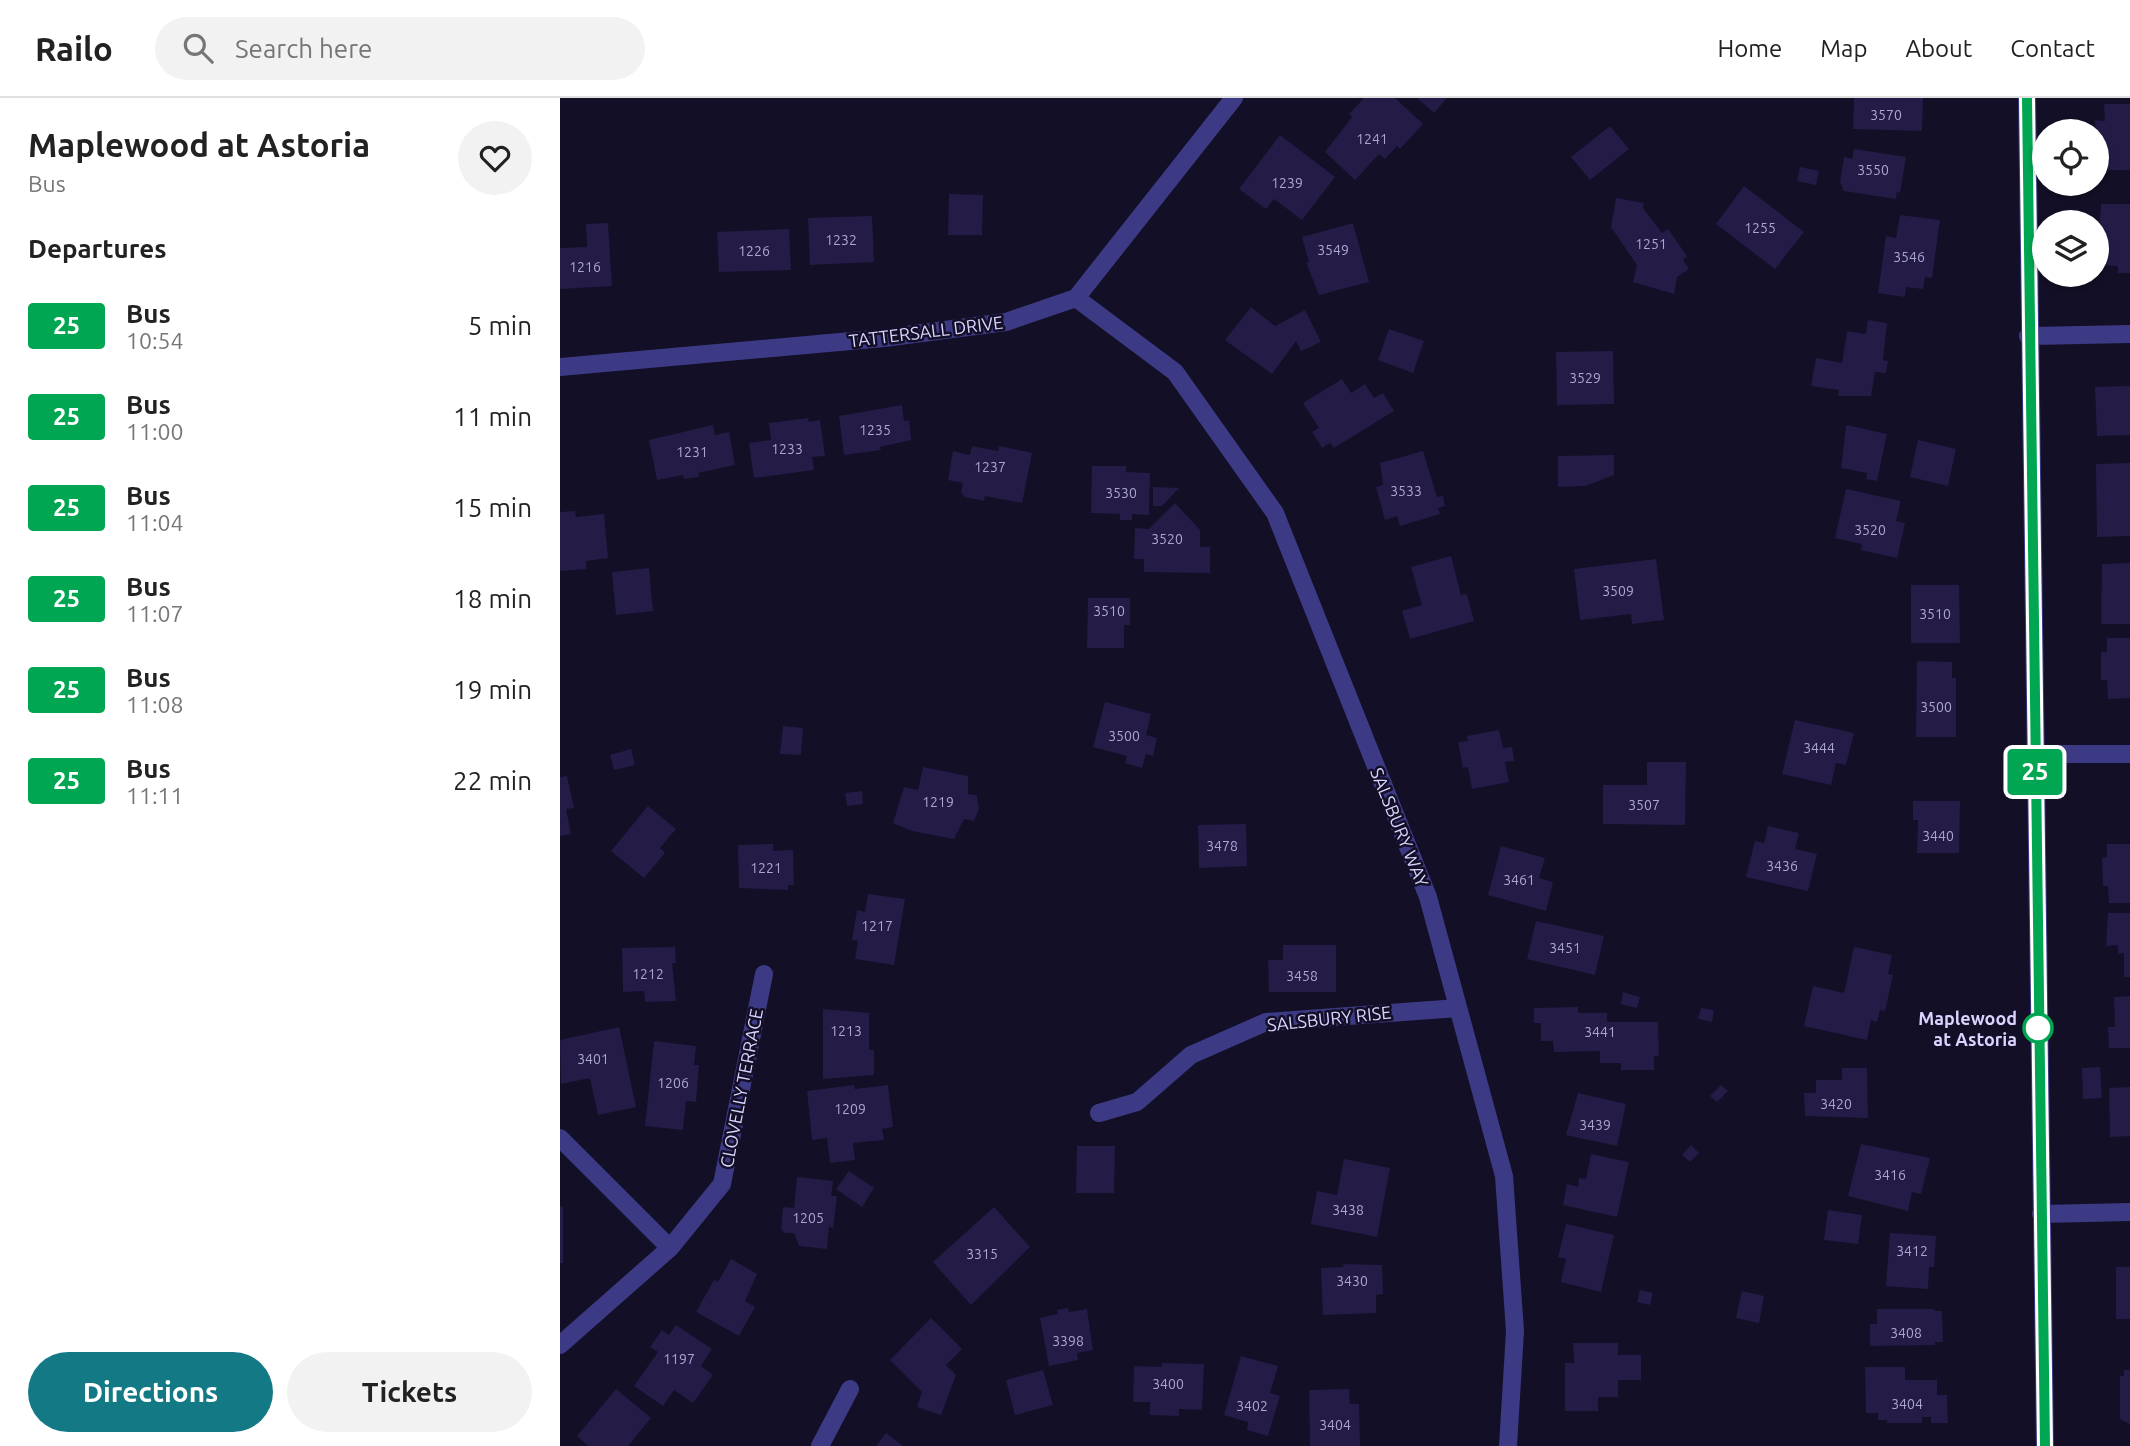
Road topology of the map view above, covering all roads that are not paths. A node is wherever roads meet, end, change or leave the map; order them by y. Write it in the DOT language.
graph roads {
  1 [pos="1234,98"];
  2 [pos="2027,98"];
  3 [pos="1076,298"];
  4 [pos="2130,334"];
  5 [pos="2028,336"];
  6 [pos="560,367"];
  7 [pos="2034,754"];
  8 [pos="2130,754"];
  9 [pos="764,974"];
  10 [pos="1458,1008"];
  11 [pos="1100,1113"];
  12 [pos="560,1138"];
  13 [pos="2130,1212"];
  14 [pos="2041,1214"];
  15 [pos="670,1248"];
  16 [pos="560,1345"];
  17 [pos="850,1389"];
  18 [pos="820,1446"];
  19 [pos="1508,1446"];
  20 [pos="2045,1446"];
  1 -- 3 [label="street"];
  2 -- 5 [label="street"];
  3 -- 6 [label="street, TATTERSALL DRIVE"];
  3 -- 10 [label="street, SALSBURY WAY"];
  4 -- 5 [label="street"];
  5 -- 7 [label="street"];
  7 -- 8 [label="street"];
  7 -- 14 [label="street"];
  9 -- 15 [label="street, CLOVELLY TERRACE"];
  10 -- 11 [label="street, SALSBURY RISE"];
  10 -- 19 [label="street, SALSBURY WAY"];
  12 -- 15 [label="street"];
  13 -- 14 [label="street"];
  14 -- 20 [label="street"];
  15 -- 16 [label="street, CLOVELLY TERRACE"];
  17 -- 18 [label="street"];
}
